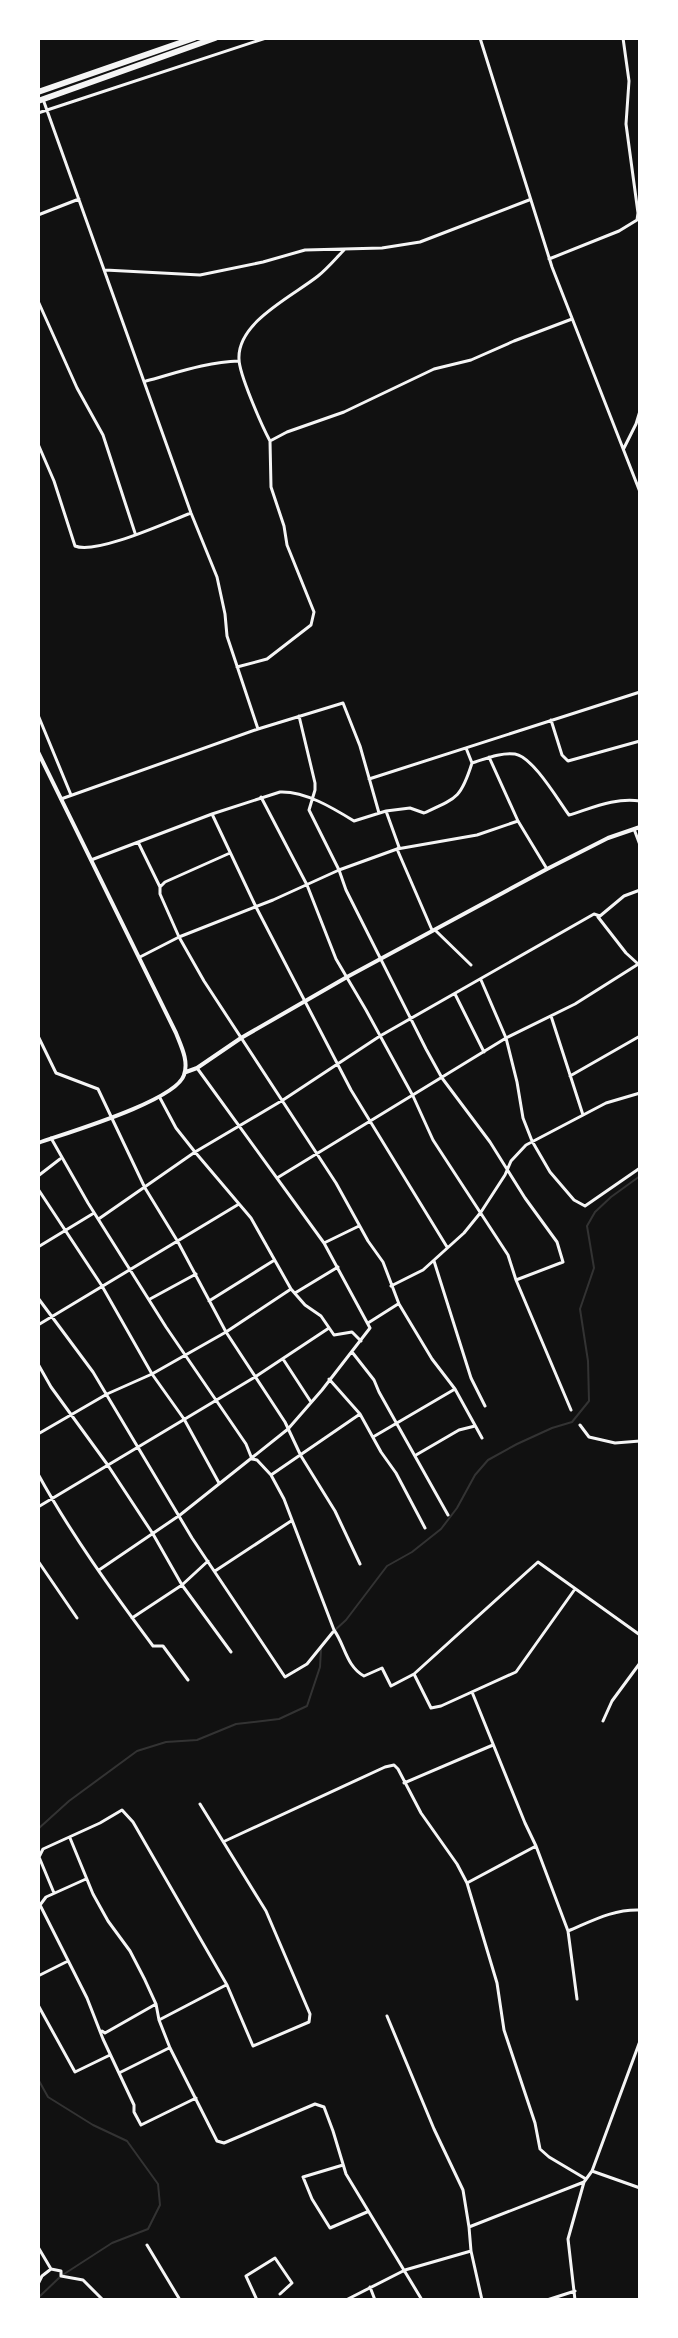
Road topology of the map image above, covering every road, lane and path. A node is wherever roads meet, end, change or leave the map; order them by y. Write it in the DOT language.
graph roads {
  1 [pos="194,38"];
  2 [pos="215,38"];
  3 [pos="266,38"];
  4 [pos="480,38"];
  5 [pos="623,38"];
  6 [pos="38,92"];
  7 [pos="40,100"];
  8 [pos="47,110"];
  9 [pos="38,113"];
  10 [pos="79,199"];
  11 [pos="530,200"];
  12 [pos="639,213"];
  13 [pos="38,215"];
  14 [pos="345,249"];
  15 [pos="549,259"];
  16 [pos="105,270"];
  17 [pos="38,301"];
  18 [pos="572,319"];
  19 [pos="239,361"];
  20 [pos="146,381"];
  21 [pos="640,411"];
  22 [pos="270,441"];
  23 [pos="38,444"];
  24 [pos="624,449"];
  25 [pos="640,492"];
  26 [pos="191,513"];
  27 [pos="135,533"];
  28 [pos="237,667"];
  29 [pos="640,692"];
  30 [pos="38,715"];
  31 [pos="299,716"];
  32 [pos="551,720"];
  33 [pos="258,729"];
  34 [pos="640,741"];
  35 [pos="466,748"];
  36 [pos="38,752"];
  37 [pos="489,757"];
  38 [pos="472,763"];
  39 [pos="369,779"];
  40 [pos="71,795"];
  41 [pos="261,797"];
  42 [pos="61,799"];
  43 [pos="312,799"];
  44 [pos="640,801"];
  45 [pos="386,811"];
  46 [pos="379,813"];
  47 [pos="212,814"];
  48 [pos="518,821"];
  49 [pos="640,827"];
  50 [pos="634,829"];
  51 [pos="138,842"];
  52 [pos="640,845"];
  53 [pos="397,849"];
  54 [pos="230,853"];
  55 [pos="91,860"];
  56 [pos="547,869"];
  57 [pos="339,870"];
  58 [pos="307,885"];
  59 [pos="160,887"];
  60 [pos="640,890"];
  61 [pos="256,907"];
  62 [pos="598,917"];
  63 [pos="434,931"];
  64 [pos="179,937"];
  65 [pos="140,957"];
  66 [pos="381,959"];
  67 [pos="639,963"];
  68 [pos="471,965"];
  69 [pos="347,977"];
  70 [pos="481,980"];
  71 [pos="455,994"];
  72 [pos="307,1000"];
  73 [pos="551,1016"];
  74 [pos="411,1019"];
  75 [pos="38,1036"];
  76 [pos="380,1036"];
  77 [pos="640,1036"];
  78 [pos="241,1038"];
  79 [pos="506,1038"];
  80 [pos="484,1052"];
  81 [pos="338,1062"];
  82 [pos="197,1068"];
  83 [pos="186,1072"];
  84 [pos="570,1076"];
  85 [pos="442,1078"];
  86 [pos="640,1093"];
  87 [pos="413,1096"];
  88 [pos="160,1098"];
  89 [pos="283,1100"];
  90 [pos="583,1115"];
  91 [pos="111,1116"];
  92 [pos="371,1120"];
  93 [pos="239,1127"];
  94 [pos="51,1138"];
  95 [pos="532,1141"];
  96 [pos="38,1143"];
  97 [pos="195,1152"];
  98 [pos="319,1154"];
  99 [pos="61,1158"];
  100 [pos="640,1168"];
  101 [pos="507,1170"];
  102 [pos="38,1176"];
  103 [pos="277,1178"];
  104 [pos="145,1188"];
  105 [pos="38,1189"];
  106 [pos="239,1204"];
  107 [pos="481,1212"];
  108 [pos="94,1213"];
  109 [pos="99,1219"];
  110 [pos="359,1226"];
  111 [pos="65,1230"];
  112 [pos="178,1242"];
  113 [pos="324,1243"];
  114 [pos="38,1247"];
  115 [pos="447,1247"];
  116 [pos="275,1260"];
  117 [pos="434,1261"];
  118 [pos="338,1267"];
  119 [pos="130,1269"];
  120 [pos="196,1274"];
  121 [pos="516,1280"];
  122 [pos="102,1286"];
  123 [pos="391,1286"];
  124 [pos="293,1291"];
  125 [pos="38,1298"];
  126 [pos="150,1299"];
  127 [pos="209,1301"];
  128 [pos="399,1304"];
  129 [pos="52,1318"];
  130 [pos="368,1323"];
  131 [pos="38,1325"];
  132 [pos="329,1328"];
  133 [pos="226,1332"];
  134 [pos="361,1341"];
  135 [pos="352,1352"];
  136 [pos="186,1355"];
  137 [pos="283,1359"];
  138 [pos="38,1364"];
  139 [pos="152,1374"];
  140 [pos="255,1377"];
  141 [pos="329,1379"];
  142 [pos="455,1389"];
  143 [pos="107,1394"];
  144 [pos="217,1400"];
  145 [pos="311,1402"];
  146 [pos="485,1406"];
  147 [pos="571,1410"];
  148 [pos="71,1414"];
  149 [pos="360,1414"];
  150 [pos="184,1419"];
  151 [pos="397,1424"];
  152 [pos="580,1425"];
  153 [pos="475,1426"];
  154 [pos="288,1429"];
  155 [pos="38,1434"];
  156 [pos="373,1437"];
  157 [pos="482,1438"];
  158 [pos="640,1441"];
  159 [pos="138,1446"];
  160 [pos="416,1455"];
  161 [pos="301,1456"];
  162 [pos="252,1459"];
  163 [pos="107,1464"];
  164 [pos="38,1474"];
  165 [pos="271,1475"];
  166 [pos="219,1483"];
  167 [pos="52,1499"];
  168 [pos="38,1507"];
  169 [pos="180,1515"];
  170 [pos="448,1515"];
  171 [pos="291,1521"];
  172 [pos="425,1528"];
  173 [pos="153,1534"];
  174 [pos="38,1561"];
  175 [pos="208,1561"];
  176 [pos="360,1564"];
  177 [pos="99,1570"];
  178 [pos="215,1571"];
  179 [pos="182,1585"];
  180 [pos="575,1589"];
  181 [pos="77,1618"];
  182 [pos="132,1618"];
  183 [pos="334,1630"];
  184 [pos="640,1635"];
  185 [pos="231,1652"];
  186 [pos="640,1663"];
  187 [pos="414,1674"];
  188 [pos="188,1680"];
  189 [pos="472,1692"];
  190 [pos="603,1721"];
  191 [pos="494,1745"];
  192 [pos="404,1783"];
  193 [pos="200,1804"];
  194 [pos="70,1838"];
  195 [pos="223,1841"];
  196 [pos="536,1846"];
  197 [pos="86,1879"];
  198 [pos="467,1883"];
  199 [pos="54,1893"];
  200 [pos="640,1910"];
  201 [pos="568,1931"];
  202 [pos="68,1961"];
  203 [pos="38,1976"];
  204 [pos="227,1985"];
  205 [pos="577,1999"];
  206 [pos="156,2004"];
  207 [pos="38,2005"];
  208 [pos="387,2016"];
  209 [pos="159,2020"];
  210 [pos="99,2028"];
  211 [pos="640,2045"];
  212 [pos="170,2048"];
  213 [pos="111,2054"];
  214 [pos="119,2073"];
  215 [pos="196,2098"];
  216 [pos="343,2165"];
  217 [pos="592,2171"];
  218 [pos="585,2181"];
  219 [pos="640,2188"];
  220 [pos="368,2211"];
  221 [pos="469,2227"];
  222 [pos="147,2245"];
  223 [pos="38,2247"];
  224 [pos="471,2251"];
  225 [pos="51,2269"];
  226 [pos="405,2270"];
  227 [pos="38,2284"];
  228 [pos="370,2287"];
  229 [pos="575,2291"];
  230 [pos="280,2294"];
  231 [pos="103,2300"];
  232 [pos="180,2300"];
  233 [pos="257,2300"];
  234 [pos="346,2300"];
  235 [pos="375,2300"];
  236 [pos="422,2300"];
  237 [pos="482,2300"];
  238 [pos="547,2300"];
  239 [pos="575,2300"];
  1 -- 6 [label="highway"];
  2 -- 7 [label="highway"];
  3 -- 8 [label="street"];
  4 -- 11 [label="street"];
  5 -- 12 [label="street"];
  7 -- 8 [label="street"];
  8 -- 9 [label="street"];
  8 -- 10 [label="street"];
  10 -- 13 [label="street"];
  10 -- 16 [label="street"];
  11 -- 14 [label="street"];
  11 -- 15 [label="street"];
  12 -- 15 [label="street"];
  14 -- 16 [label="street"];
  14 -- 19 [label="street"];
  15 -- 18 [label="street"];
  16 -- 20 [label="street"];
  17 -- 27 [label="street"];
  18 -- 22 [label="street"];
  18 -- 24 [label="street"];
  19 -- 20 [label="street"];
  19 -- 22 [label="street"];
  20 -- 26 [label="street"];
  21 -- 24 [label="street"];
  22 -- 28 [label="street"];
  23 -- 27 [label="street"];
  24 -- 25 [label="street"];
  26 -- 27 [label="street"];
  26 -- 28 [label="street"];
  28 -- 33 [label="street"];
  29 -- 32 [label="street"];
  30 -- 40 [label="street"];
  31 -- 33 [label="street"];
  31 -- 39 [label="street"];
  31 -- 43 [label="street"];
  32 -- 34 [label="street"];
  32 -- 35 [label="street"];
  33 -- 40 [label="street"];
  35 -- 38 [label="street"];
  35 -- 39 [label="street"];
  36 -- 42 [label="street"];
  37 -- 38 [label="street"];
  37 -- 44 [label="street"];
  37 -- 48 [label="street"];
  38 -- 45 [label="street"];
  39 -- 46 [label="street"];
  40 -- 42 [label="street"];
  41 -- 43 [label="street"];
  41 -- 47 [label="street"];
  41 -- 58 [label="street"];
  42 -- 55 [label="street"];
  43 -- 46 [label="street"];
  43 -- 57 [label="street"];
  45 -- 46 [label="street"];
  45 -- 53 [label="street"];
  47 -- 51 [label="street"];
  47 -- 54 [label="street"];
  48 -- 53 [label="street"];
  48 -- 56 [label="street"];
  49 -- 50 [label="street"];
  50 -- 52 [label="street"];
  50 -- 56 [label="street"];
  51 -- 55 [label="street"];
  51 -- 59 [label="street"];
  53 -- 57 [label="street"];
  53 -- 63 [label="street"];
  54 -- 59 [label="street"];
  54 -- 61 [label="street"];
  55 -- 65 [label="street"];
  56 -- 63 [label="street"];
  57 -- 58 [label="street"];
  57 -- 66 [label="street"];
  58 -- 61 [label="street"];
  58 -- 69 [label="street"];
  59 -- 64 [label="street"];
  60 -- 62 [label="street"];
  61 -- 64 [label="street"];
  61 -- 72 [label="street"];
  62 -- 67 [label="street"];
  62 -- 70 [label="street"];
  63 -- 66 [label="street"];
  63 -- 68 [label="street"];
  64 -- 65 [label="street"];
  64 -- 78 [label="street"];
  65 -- 83 [label="street"];
  66 -- 69 [label="street"];
  66 -- 74 [label="street"];
  67 -- 73 [label="street"];
  69 -- 72 [label="street"];
  69 -- 76 [label="street"];
  70 -- 71 [label="street"];
  70 -- 79 [label="street"];
  71 -- 74 [label="street"];
  71 -- 80 [label="street"];
  72 -- 78 [label="street"];
  72 -- 81 [label="street"];
  73 -- 79 [label="street"];
  73 -- 84 [label="street"];
  74 -- 76 [label="street"];
  74 -- 85 [label="street"];
  75 -- 91 [label="street"];
  76 -- 81 [label="street"];
  76 -- 87 [label="street"];
  77 -- 84 [label="street"];
  78 -- 82 [label="street"];
  78 -- 89 [label="street"];
  79 -- 80 [label="street"];
  79 -- 95 [label="street"];
  80 -- 85 [label="street"];
  81 -- 89 [label="street"];
  81 -- 92 [label="street"];
  82 -- 83 [label="street"];
  82 -- 93 [label="street"];
  83 -- 88 [label="street"];
  84 -- 90 [label="street"];
  85 -- 87 [label="street"];
  85 -- 101 [label="street"];
  86 -- 90 [label="street"];
  87 -- 92 [label="street"];
  87 -- 107 [label="street"];
  88 -- 91 [label="street"];
  88 -- 97 [label="street"];
  89 -- 93 [label="street"];
  89 -- 98 [label="street"];
  90 -- 95 [label="street"];
  91 -- 94 [label="street"];
  91 -- 104 [label="street"];
  92 -- 98 [label="street"];
  92 -- 115 [label="street"];
  93 -- 97 [label="street"];
  93 -- 103 [label="street"];
  94 -- 96 [label="street"];
  94 -- 99 [label="street"];
  95 -- 100 [label="street"];
  95 -- 101 [label="street"];
  97 -- 104 [label="street"];
  97 -- 106 [label="street"];
  98 -- 103 [label="street"];
  98 -- 110 [label="street"];
  99 -- 102 [label="street"];
  99 -- 108 [label="street"];
  101 -- 107 [label="street"];
  101 -- 121 [label="street"];
  103 -- 113 [label="street"];
  104 -- 109 [label="street"];
  104 -- 112 [label="street"];
  105 -- 111 [label="street"];
  106 -- 112 [label="street"];
  106 -- 116 [label="street"];
  107 -- 115 [label="street"];
  107 -- 121 [label="street"];
  108 -- 109 [label="street"];
  108 -- 111 [label="street"];
  109 -- 119 [label="street"];
  110 -- 113 [label="street"];
  110 -- 123 [label="street"];
  111 -- 114 [label="street"];
  111 -- 122 [label="street"];
  112 -- 119 [label="street"];
  112 -- 120 [label="street"];
  113 -- 118 [label="street"];
  115 -- 117 [label="street"];
  116 -- 124 [label="street"];
  116 -- 127 [label="street"];
  117 -- 123 [label="street"];
  117 -- 146 [label="street"];
  118 -- 124 [label="street"];
  118 -- 130 [label="street"];
  119 -- 122 [label="street"];
  119 -- 126 [label="street"];
  120 -- 126 [label="street"];
  120 -- 127 [label="street"];
  121 -- 147 [label="street"];
  122 -- 129 [label="street"];
  122 -- 139 [label="street"];
  123 -- 128 [label="street"];
  124 -- 132 [label="street"];
  124 -- 133 [label="street"];
  125 -- 129 [label="street"];
  126 -- 136 [label="street"];
  127 -- 133 [label="street"];
  128 -- 130 [label="street"];
  128 -- 142 [label="street"];
  129 -- 131 [label="street"];
  129 -- 143 [label="street"];
  130 -- 134 [label="street"];
  132 -- 134 [label="street"];
  132 -- 137 [label="street"];
  133 -- 136 [label="street"];
  133 -- 140 [label="street"];
  134 -- 135 [label="street"];
  135 -- 141 [label="street"];
  135 -- 151 [label="street"];
  136 -- 139 [label="street"];
  136 -- 144 [label="street"];
  137 -- 140 [label="street"];
  137 -- 145 [label="street"];
  138 -- 148 [label="street"];
  139 -- 143 [label="street"];
  139 -- 150 [label="street"];
  140 -- 144 [label="street"];
  140 -- 154 [label="street"];
  141 -- 145 [label="street"];
  141 -- 149 [label="street"];
  142 -- 151 [label="street"];
  142 -- 153 [label="street"];
  143 -- 148 [label="street"];
  143 -- 159 [label="street"];
  144 -- 150 [label="street"];
  144 -- 162 [label="street"];
  145 -- 154 [label="street"];
  148 -- 155 [label="street"];
  148 -- 163 [label="street"];
  149 -- 156 [label="street"];
  149 -- 161 [label="street"];
  150 -- 159 [label="street"];
  150 -- 166 [label="street"];
  151 -- 156 [label="street"];
  151 -- 160 [label="street"];
  152 -- 158 [label="street"];
  153 -- 157 [label="street"];
  153 -- 160 [label="street"];
  154 -- 161 [label="street"];
  154 -- 162 [label="street"];
  156 -- 172 [label="street"];
  159 -- 163 [label="street"];
  159 -- 169 [label="street"];
  160 -- 170 [label="street"];
  161 -- 165 [label="street"];
  161 -- 176 [label="street"];
  162 -- 165 [label="street"];
  162 -- 166 [label="street"];
  163 -- 167 [label="street"];
  163 -- 173 [label="street"];
  164 -- 167 [label="street"];
  165 -- 171 [label="street"];
  166 -- 169 [label="street"];
  167 -- 168 [label="street"];
  167 -- 177 [label="street"];
  169 -- 173 [label="street"];
  169 -- 175 [label="street"];
  171 -- 178 [label="street"];
  171 -- 183 [label="street"];
  173 -- 177 [label="street"];
  173 -- 179 [label="street"];
  174 -- 181 [label="street"];
  175 -- 178 [label="street"];
  175 -- 179 [label="street"];
  177 -- 182 [label="street"];
  178 -- 183 [label="street"];
  179 -- 182 [label="street"];
  179 -- 185 [label="street"];
  180 -- 184 [label="street"];
  180 -- 187 [label="street"];
  180 -- 189 [label="street"];
  182 -- 188 [label="street"];
  183 -- 187 [label="street"];
  186 -- 190 [label="street"];
  187 -- 189 [label="street"];
  189 -- 191 [label="street"];
  191 -- 192 [label="street"];
  191 -- 196 [label="street"];
  192 -- 195 [label="street"];
  192 -- 198 [label="street"];
  193 -- 195 [label="street"];
  194 -- 197 [label="street"];
  194 -- 199 [label="street"];
  194 -- 204 [label="street"];
  195 -- 204 [label="street"];
  196 -- 198 [label="street"];
  196 -- 201 [label="street"];
  197 -- 199 [label="street"];
  197 -- 206 [label="street"];
  198 -- 218 [label="street"];
  199 -- 202 [label="street"];
  200 -- 201 [label="street"];
  201 -- 205 [label="street"];
  202 -- 203 [label="street"];
  202 -- 210 [label="street"];
  204 -- 209 [label="street"];
  206 -- 209 [label="street"];
  206 -- 210 [label="street"];
  207 -- 213 [label="street"];
  208 -- 221 [label="street"];
  209 -- 212 [label="street"];
  210 -- 213 [label="street"];
  211 -- 217 [label="street"];
  212 -- 214 [label="street"];
  212 -- 215 [label="street"];
  213 -- 214 [label="street"];
  214 -- 215 [label="street"];
  215 -- 216 [label="street"];
  216 -- 220 [label="street"];
  216 -- 220 [label="street"];
  217 -- 218 [label="street"];
  217 -- 219 [label="street"];
  218 -- 221 [label="street"];
  218 -- 229 [label="street"];
  220 -- 226 [label="street"];
  221 -- 224 [label="street"];
  222 -- 232 [label="street"];
  223 -- 225 [label="street"];
  224 -- 226 [label="street"];
  224 -- 237 [label="street"];
  225 -- 227 [label="street"];
  225 -- 231 [label="street"];
  226 -- 228 [label="street"];
  226 -- 236 [label="street"];
  228 -- 234 [label="street"];
  228 -- 235 [label="street"];
  229 -- 238 [label="street"];
  229 -- 239 [label="street"];
  230 -- 233 [label="street"];
}
